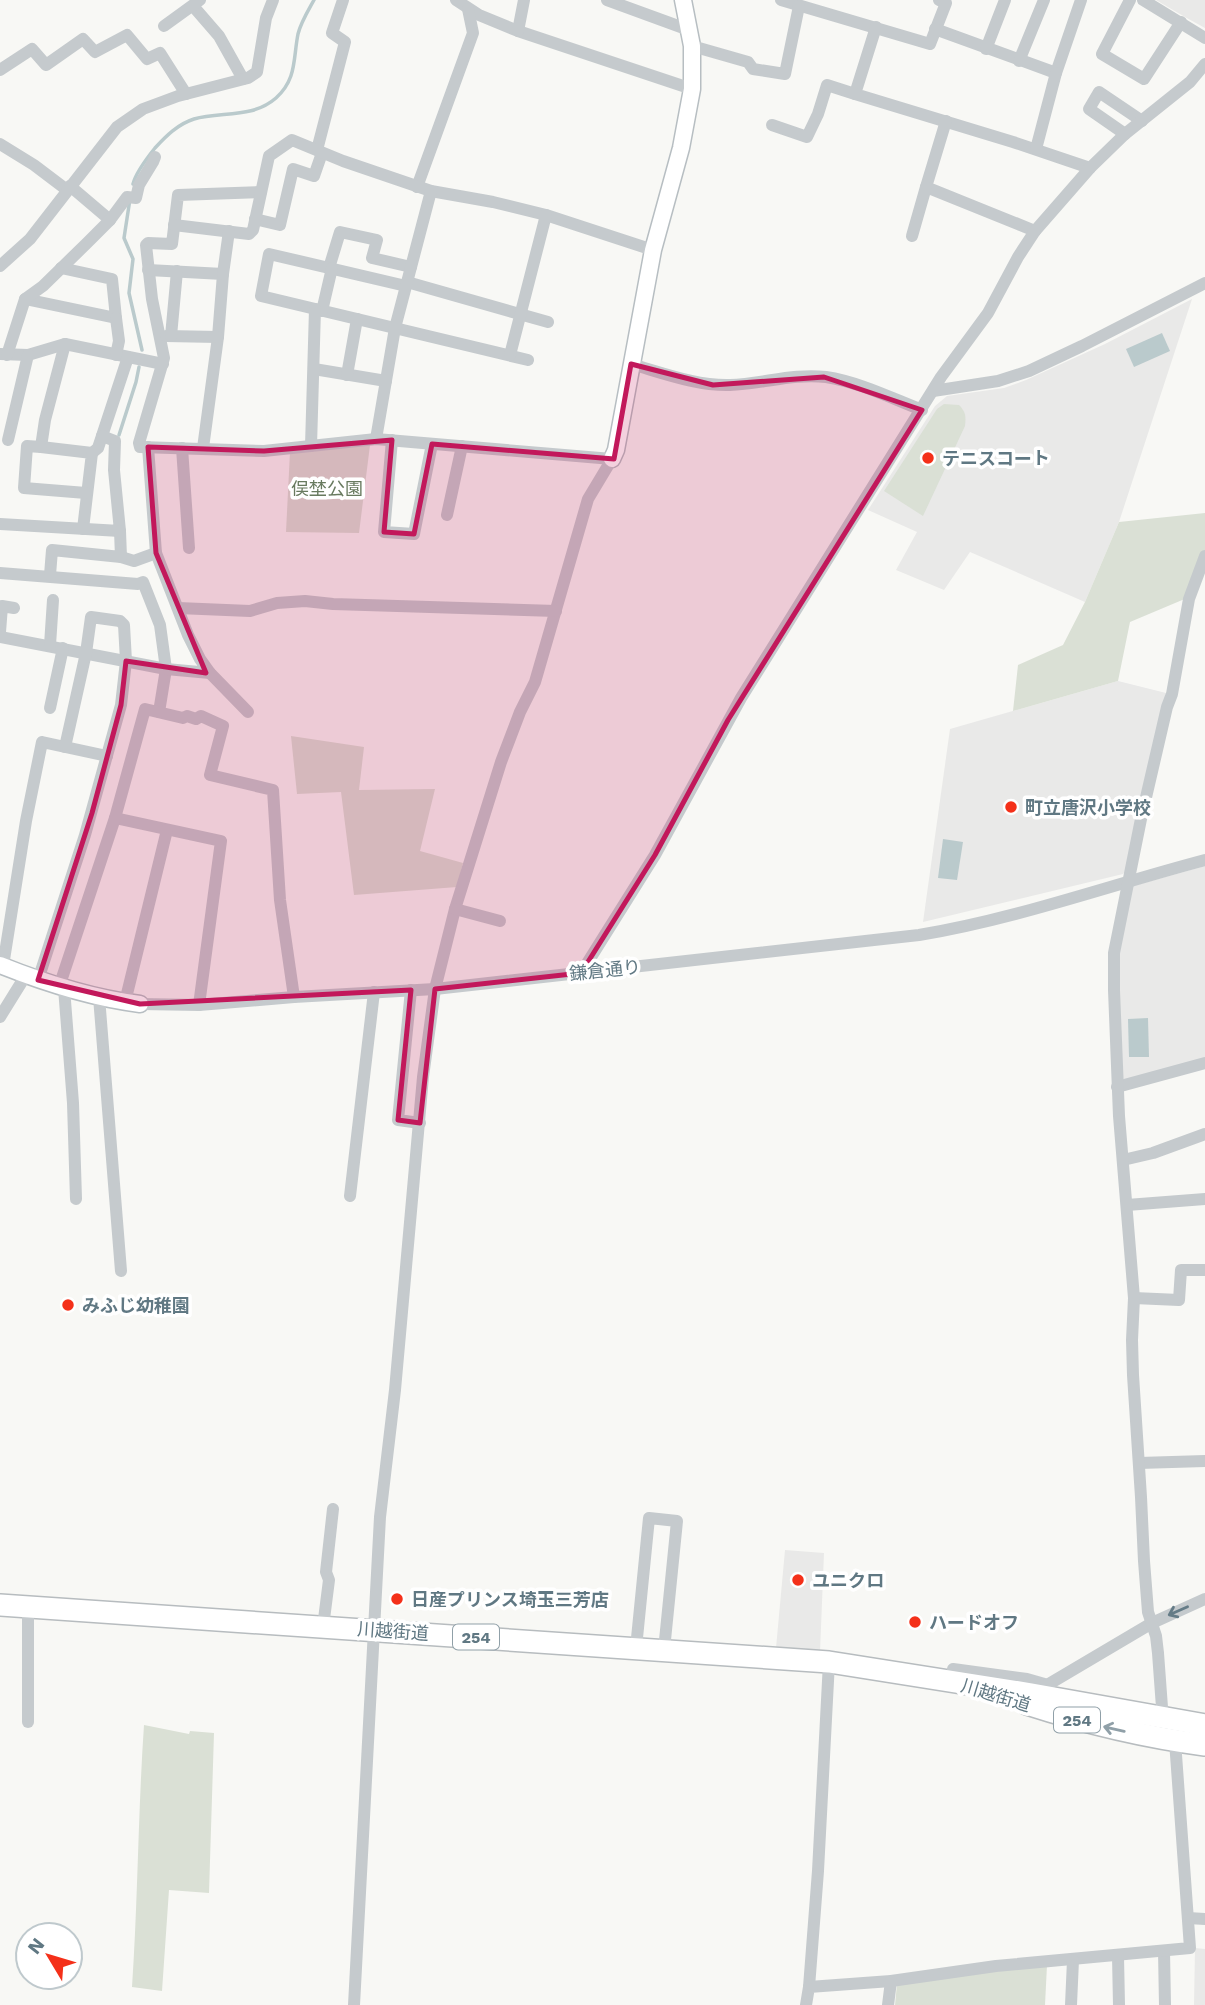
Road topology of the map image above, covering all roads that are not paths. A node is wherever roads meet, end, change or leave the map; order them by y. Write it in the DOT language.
graph roads {
  1 [pos="273,0"];
  2 [pos="343,0"];
  3 [pos="524,0"];
  4 [pos="607,0"];
  5 [pos="684,0"];
  6 [pos="781,0"];
  7 [pos="939,0"];
  8 [pos="1005,0"];
  9 [pos="1044,0"];
  10 [pos="1081,0"];
  11 [pos="1130,0"];
  12 [pos="1143,0"];
  13 [pos="196,3"];
  14 [pos="465,3"];
  15 [pos="799,6"];
  16 [pos="1181,22"];
  17 [pos="164,26"];
  18 [pos="876,27"];
  19 [pos="935,30"];
  20 [pos="518,31"];
  21 [pos="691,38"];
  22 [pos="1205,38"];
  23 [pos="986,49"];
  24 [pos="1019,61"];
  25 [pos="1205,64"];
  26 [pos="0,70"];
  27 [pos="1056,73"];
  28 [pos="243,79"];
  29 [pos="692,89"];
  30 [pos="186,94"];
  31 [pos="855,94"];
  32 [pos="946,121"];
  33 [pos="1142,121"];
  34 [pos="772,125"];
  35 [pos="1125,134"];
  36 [pos="0,144"];
  37 [pos="1036,149"];
  38 [pos="320,152"];
  39 [pos="155,157"];
  40 [pos="1090,168"];
  41 [pos="416,187"];
  42 [pos="926,187"];
  43 [pos="69,188"];
  44 [pos="431,191"];
  45 [pos="261,192"];
  46 [pos="546,215"];
  47 [pos="255,219"];
  48 [pos="110,220"];
  49 [pos="174,225"];
  50 [pos="1035,231"];
  51 [pos="229,232"];
  52 [pos="912,236"];
  53 [pos="653,250"];
  54 [pos="0,267"];
  55 [pos="411,267"];
  56 [pos="61,268"];
  57 [pos="330,268"];
  58 [pos="148,270"];
  59 [pos="177,271"];
  60 [pos="223,274"];
  61 [pos="1205,283"];
  62 [pos="406,284"];
  63 [pos="25,299"];
  64 [pos="319,310"];
  65 [pos="520,314"];
  66 [pos="116,318"];
  67 [pos="357,319"];
  68 [pos="548,322"];
  69 [pos="395,328"];
  70 [pos="165,336"];
  71 [pos="218,337"];
  72 [pos="65,344"];
  73 [pos="4,355"];
  74 [pos="27,355"];
  75 [pos="510,355"];
  76 [pos="122,356"];
  77 [pos="528,360"];
  78 [pos="163,364"];
  79 [pos="631,364"];
  80 [pos="314,369"];
  81 [pos="346,375"];
  82 [pos="386,381"];
  83 [pos="933,391"];
  84 [pos="922,410"];
  85 [pos="102,436"];
  86 [pos="376,439"];
  87 [pos="8,440"];
  88 [pos="392,440"];
  89 [pos="432,444"];
  90 [pos="311,446"];
  91 [pos="462,446"];
  92 [pos="41,447"];
  93 [pos="148,447"];
  94 [pos="182,448"];
  95 [pos="203,448"];
  96 [pos="92,453"];
  97 [pos="612,459"];
  98 [pos="86,493"];
  99 [pos="447,515"];
  100 [pos="0,524"];
  101 [pos="83,529"];
  102 [pos="120,531"];
  103 [pos="188,548"];
  104 [pos="156,553"];
  105 [pos="1205,556"];
  106 [pos="128,559"];
  107 [pos="0,573"];
  108 [pos="50,575"];
  109 [pos="143,582"];
  110 [pos="53,600"];
  111 [pos="14,608"];
  112 [pos="178,608"];
  113 [pos="556,611"];
  114 [pos="0,635"];
  115 [pos="50,645"];
  116 [pos="63,648"];
  117 [pos="86,653"];
  118 [pos="126,661"];
  119 [pos="166,669"];
  120 [pos="210,673"];
  121 [pos="50,708"];
  122 [pos="159,712"];
  123 [pos="248,712"];
  124 [pos="65,747"];
  125 [pos="107,756"];
  126 [pos="115,818"];
  127 [pos="167,830"];
  128 [pos="1205,860"];
  129 [pos="1128,883"];
  130 [pos="455,909"];
  131 [pos="500,921"];
  132 [pos="2,966"];
  133 [pos="581,973"];
  134 [pos="32,978"];
  135 [pos="62,987"];
  136 [pos="435,989"];
  137 [pos="411,990"];
  138 [pos="373,992"];
  139 [pos="99,997"];
  140 [pos="294,997"];
  141 [pos="133,1003"];
  142 [pos="200,1005"];
  143 [pos="0,1017"];
  144 [pos="1205,1063"];
  145 [pos="402,1075"];
  146 [pos="423,1077"];
  147 [pos="1117,1087"];
  148 [pos="419,1123"];
  149 [pos="1205,1133"];
  150 [pos="1123,1160"];
  151 [pos="350,1196"];
  152 [pos="76,1199"];
  153 [pos="1205,1199"];
  154 [pos="1127,1205"];
  155 [pos="1205,1270"];
  156 [pos="121,1271"];
  157 [pos="1134,1298"];
  158 [pos="1205,1461"];
  159 [pos="1139,1463"];
  160 [pos="333,1509"];
  161 [pos="1205,1599"];
  162 [pos="0,1605"];
  163 [pos="28,1607"];
  164 [pos="1152,1623"];
  165 [pos="324,1627"];
  166 [pos="374,1630"];
  167 [pos="636,1648"];
  168 [pos="664,1650"];
  169 [pos="829,1662"];
  170 [pos="952,1675"];
  171 [pos="1040,1690"];
  172 [pos="28,1722"];
  173 [pos="1205,1725"];
  174 [pos="1167,1733"];
  175 [pos="1205,1745"];
  176 [pos="1188,1917"];
  177 [pos="1205,1919"];
  178 [pos="1164,1951"];
  179 [pos="1118,1956"];
  180 [pos="1073,1960"];
  181 [pos="891,1981"];
  182 [pos="809,1987"];
  183 [pos="354,2005"];
  184 [pos="806,2005"];
  185 [pos="888,2005"];
  186 [pos="1071,2005"];
  187 [pos="1119,2005"];
  188 [pos="1165,2005"];
  1 -- 28 [label="street"];
  2 -- 38 [label="street"];
  3 -- 20 [label="street"];
  4 -- 21 [label="street"];
  5 -- 21 [label="street"];
  6 -- 15 [label="street"];
  7 -- 19 [label="street"];
  8 -- 23 [label="street"];
  9 -- 24 [label="street"];
  10 -- 27 [label="street"];
  11 -- 16 [label="street"];
  12 -- 16 [label="street"];
  13 -- 17 [label="street"];
  13 -- 28 [label="street"];
  14 -- 20 [label="street"];
  14 -- 41 [label="street"];
  15 -- 18 [label="street"];
  15 -- 21 [label="street"];
  16 -- 22 [label="street"];
  18 -- 19 [label="street"];
  18 -- 31 [label="street"];
  19 -- 23 [label="street"];
  20 -- 29 [label="street"];
  21 -- 29 [label="street"];
  23 -- 24 [label="street"];
  24 -- 27 [label="street"];
  25 -- 33 [label="street"];
  26 -- 30 [label="street"];
  27 -- 37 [label="street"];
  28 -- 30 [label="street"];
  29 -- 53 [label="street"];
  30 -- 43 [label="street"];
  31 -- 32 [label="street"];
  31 -- 34 [label="street"];
  32 -- 37 [label="street"];
  32 -- 42 [label="street"];
  33 -- 35 [label="street"];
  33 -- 35 [label="street"];
  35 -- 40 [label="street"];
  36 -- 43 [label="street"];
  37 -- 40 [label="street"];
  38 -- 41 [label="street"];
  38 -- 45 [label="street"];
  38 -- 47 [label="street"];
  39 -- 48 [label="street"];
  40 -- 50 [label="street"];
  41 -- 44 [label="street"];
  42 -- 50 [label="street"];
  42 -- 52 [label="street"];
  43 -- 48 [label="street"];
  43 -- 54 [label="street"];
  44 -- 46 [label="street"];
  44 -- 55 [label="street"];
  45 -- 47 [label="street"];
  45 -- 49 [label="street"];
  46 -- 53 [label="street"];
  46 -- 65 [label="street"];
  47 -- 51 [label="street"];
  48 -- 56 [label="street"];
  49 -- 51 [label="street"];
  49 -- 58 [label="street"];
  50 -- 83 [label="street"];
  51 -- 60 [label="street"];
  53 -- 79 [label="street"];
  55 -- 57 [label="street"];
  55 -- 62 [label="street"];
  56 -- 63 [label="street"];
  56 -- 66 [label="street"];
  57 -- 62 [label="street"];
  57 -- 64 [label="street"];
  57 -- 64 [label="street"];
  58 -- 59 [label="street"];
  58 -- 70 [label="street"];
  59 -- 60 [label="street"];
  59 -- 70 [label="street"];
  60 -- 71 [label="street"];
  61 -- 83 [label="street"];
  62 -- 65 [label="street"];
  62 -- 69 [label="street"];
  63 -- 66 [label="street"];
  63 -- 73 [label="street"];
  64 -- 67 [label="street"];
  64 -- 80 [label="street"];
  65 -- 68 [label="street"];
  65 -- 75 [label="street"];
  66 -- 76 [label="street"];
  67 -- 69 [label="street"];
  67 -- 81 [label="street"];
  69 -- 75 [label="street"];
  69 -- 82 [label="street"];
  70 -- 71 [label="street"];
  70 -- 78 [label="street"];
  71 -- 95 [label="street"];
  72 -- 74 [label="street"];
  72 -- 76 [label="street"];
  72 -- 92 [label="street"];
  73 -- 74 [label="street"];
  74 -- 87 [label="street"];
  75 -- 77 [label="street"];
  76 -- 78 [label="street"];
  76 -- 85 [label="street"];
  78 -- 93 [label="street"];
  79 -- 84 [label="street"];
  79 -- 97 [label="street"];
  80 -- 81 [label="street"];
  80 -- 90 [label="street"];
  81 -- 82 [label="street"];
  82 -- 86 [label="street"];
  83 -- 84 [label="street"];
  84 -- 133 [label="street"];
  85 -- 96 [label="street"];
  85 -- 102 [label="street"];
  86 -- 88 [label="street"];
  86 -- 90 [label="street"];
  88 -- 89 [label="street"];
  88 -- 89 [label="street"];
  89 -- 91 [label="street"];
  90 -- 95 [label="street"];
  91 -- 97 [label="street"];
  91 -- 99 [label="street"];
  92 -- 96 [label="street"];
  92 -- 98 [label="street"];
  93 -- 94 [label="street"];
  93 -- 104 [label="street"];
  94 -- 95 [label="street"];
  94 -- 103 [label="street"];
  96 -- 98 [label="street"];
  97 -- 113 [label="street"];
  98 -- 101 [label="street"];
  100 -- 101 [label="street"];
  101 -- 102 [label="street"];
  102 -- 106 [label="street"];
  104 -- 106 [label="street"];
  104 -- 112 [label="street"];
  105 -- 129 [label="street"];
  106 -- 108 [label="street"];
  106 -- 109 [label="street"];
  107 -- 108 [label="street"];
  108 -- 109 [label="street"];
  109 -- 119 [label="street"];
  110 -- 115 [label="street"];
  111 -- 114 [label="street"];
  112 -- 113 [label="street"];
  112 -- 120 [label="street"];
  113 -- 130 [label="street"];
  114 -- 115 [label="street"];
  115 -- 116 [label="street"];
  116 -- 117 [label="street"];
  116 -- 121 [label="street"];
  117 -- 118 [label="street"];
  117 -- 118 [label="street"];
  117 -- 124 [label="street"];
  118 -- 119 [label="street"];
  118 -- 125 [label="street"];
  119 -- 120 [label="street"];
  119 -- 122 [label="street"];
  120 -- 123 [label="street"];
  122 -- 126 [label="street"];
  122 -- 140 [label="street"];
  124 -- 125 [label="street"];
  124 -- 132 [label="street"];
  125 -- 134 [label="street"];
  126 -- 127 [label="street"];
  126 -- 135 [label="street"];
  127 -- 141 [label="street"];
  127 -- 142 [label="street"];
  128 -- 129 [label="street, 鎌倉通り"];
  129 -- 133 [label="street, 鎌倉通り"];
  129 -- 147 [label="street"];
  130 -- 131 [label="street"];
  130 -- 136 [label="street"];
  132 -- 134 [label="street, 鎌倉通り"];
  133 -- 136 [label="street, 鎌倉通り"];
  134 -- 135 [label="street, 鎌倉通り"];
  134 -- 143 [label="street"];
  135 -- 139 [label="street, 鎌倉通り"];
  135 -- 152 [label="street"];
  136 -- 137 [label="street, 鎌倉通り"];
  136 -- 146 [label="street"];
  137 -- 138 [label="street, 鎌倉通り"];
  137 -- 145 [label="street"];
  138 -- 140 [label="street, 鎌倉通り"];
  138 -- 151 [label="street"];
  139 -- 141 [label="street, 鎌倉通り"];
  139 -- 156 [label="street"];
  140 -- 142 [label="street, 鎌倉通り"];
  141 -- 142 [label="street, 鎌倉通り"];
  144 -- 147 [label="street"];
  145 -- 146 [label="street"];
  145 -- 148 [label="street"];
  146 -- 148 [label="street"];
  147 -- 150 [label="street"];
  148 -- 166 [label="street"];
  149 -- 150 [label="street"];
  150 -- 154 [label="street"];
  153 -- 154 [label="street"];
  154 -- 157 [label="street"];
  155 -- 157 [label="street"];
  157 -- 159 [label="street"];
  158 -- 159 [label="street"];
  159 -- 164 [label="street"];
  160 -- 165 [label="street"];
  161 -- 164 [label="street, one-way"];
  162 -- 163 [label="highway, 川越街道 / 254"];
  163 -- 165 [label="highway, 川越街道 / 254"];
  163 -- 172 [label="street"];
  164 -- 171 [label="street"];
  164 -- 174 [label="street"];
  165 -- 166 [label="highway, 川越街道 / 254"];
  166 -- 167 [label="highway, 川越街道 / 254"];
  166 -- 183 [label="street"];
  167 -- 168 [label="highway, 川越街道 / 254"];
  167 -- 168 [label="street"];
  168 -- 169 [label="highway, 川越街道 / 254"];
  169 -- 170 [label="highway, 川越街道 / 254"];
  169 -- 182 [label="street"];
  170 -- 171 [label="highway, 川越街道 / 254"];
  174 -- 170 [label="highway, 川越街道 / 254, one-way"];
  171 -- 174 [label="highway, 川越街道 / 254"];
  173 -- 174 [label="highway, 川越街道 / 254"];
  174 -- 175 [label="highway, 川越街道 / 254"];
  174 -- 176 [label="street"];
  176 -- 177 [label="street"];
  176 -- 178 [label="street"];
  178 -- 179 [label="street"];
  178 -- 188 [label="street"];
  179 -- 180 [label="street"];
  179 -- 187 [label="street"];
  180 -- 181 [label="street"];
  180 -- 186 [label="street"];
  181 -- 182 [label="street"];
  181 -- 185 [label="street"];
  182 -- 184 [label="street"];
}
